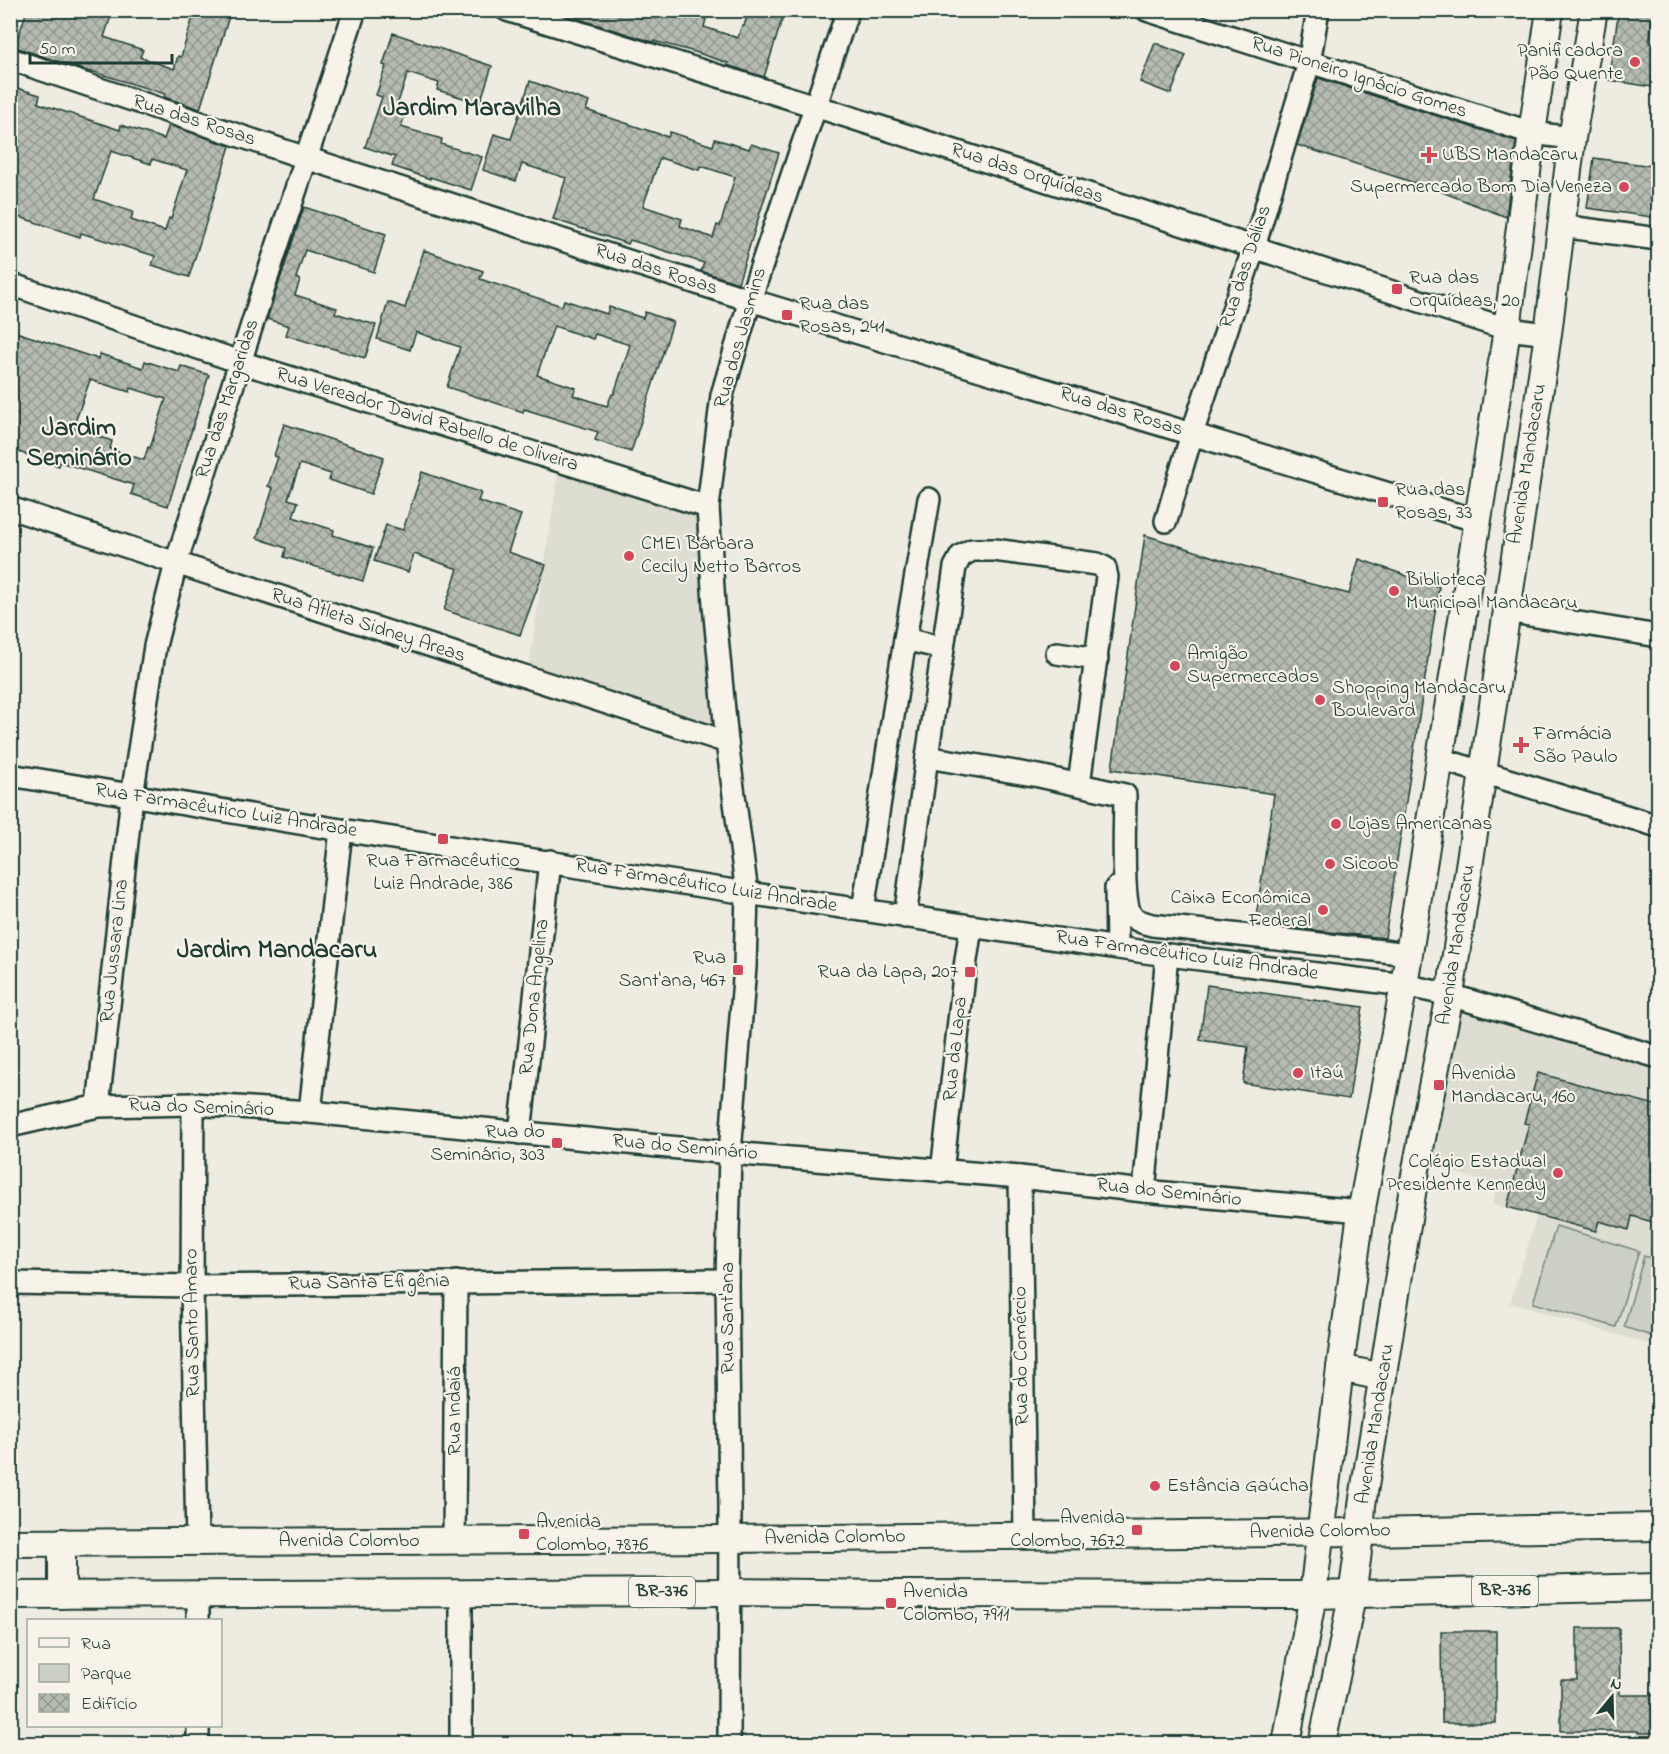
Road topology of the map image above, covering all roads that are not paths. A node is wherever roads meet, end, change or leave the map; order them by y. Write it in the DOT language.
graph roads {
  1 [pos="355,10"];
  2 [pos="507,10"];
  3 [pos="848,10"];
  4 [pos="1147,10"];
  5 [pos="1318,10"];
  6 [pos="1550,10"];
  7 [pos="1594,10"];
  8 [pos="10,59"];
  9 [pos="1309,63"];
  10 [pos="815,106"];
  11 [pos="1532,133"];
  12 [pos="1572,138"];
  13 [pos="306,158"];
  14 [pos="1561,226"];
  15 [pos="1659,239"];
  16 [pos="1254,247"];
  17 [pos="10,284"];
  18 [pos="750,300"];
  19 [pos="1508,329"];
  20 [pos="1548,334"];
  21 [pos="240,362"];
  22 [pos="1192,434"];
  23 [pos="929,499"];
  24 [pos="708,507"];
  25 [pos="10,508"];
  26 [pos="1166,520"];
  27 [pos="1478,521"];
  28 [pos="176,563"];
  29 [pos="1506,611"];
  30 [pos="1659,636"];
  31 [pos="905,639"];
  32 [pos="943,648"];
  33 [pos="1057,653"];
  34 [pos="1097,659"];
  35 [pos="727,742"];
  36 [pos="927,757"];
  37 [pos="1440,759"];
  38 [pos="1483,772"];
  39 [pos="10,776"];
  40 [pos="1079,784"];
  41 [pos="1115,792"];
  42 [pos="132,796"];
  43 [pos="1659,826"];
  44 [pos="341,830"];
  45 [pos="550,861"];
  46 [pos="747,893"];
  47 [pos="863,910"];
  48 [pos="905,916"];
  49 [pos="971,927"];
  50 [pos="1117,947"];
  51 [pos="1409,954"];
  52 [pos="1167,955"];
  53 [pos="1404,985"];
  54 [pos="1450,995"];
  55 [pos="1659,1057"];
  56 [pos="193,1104"];
  57 [pos="98,1106"];
  58 [pos="310,1112"];
  59 [pos="10,1126"];
  60 [pos="520,1133"];
  61 [pos="730,1153"];
  62 [pos="942,1172"];
  63 [pos="1020,1177"];
  64 [pos="1144,1191"];
  65 [pos="1361,1211"];
  66 [pos="727,1280"];
  67 [pos="456,1282"];
  68 [pos="10,1283"];
  69 [pos="192,1286"];
  70 [pos="1340,1368"];
  71 [pos="1383,1377"];
  72 [pos="1659,1527"];
  73 [pos="1321,1532"];
  74 [pos="1361,1532"];
  75 [pos="1025,1535"];
  76 [pos="730,1539"];
  77 [pos="454,1541"];
  78 [pos="62,1542"];
  79 [pos="197,1542"];
  80 [pos="10,1543"];
  81 [pos="1659,1587"];
  82 [pos="730,1592"];
  83 [pos="461,1593"];
  84 [pos="1352,1593"];
  85 [pos="198,1594"];
  86 [pos="10,1595"];
  87 [pos="62,1595"];
  88 [pos="1313,1595"];
  89 [pos="198,1619"];
  90 [pos="198,1727"];
  91 [pos="198,1743"];
  92 [pos="461,1743"];
  93 [pos="729,1743"];
  94 [pos="1286,1743"];
  95 [pos="1322,1743"];
  1 -- 13 [label="street, Rua das Margaridas"];
  2 -- 10 [label="street, Rua das Orquídeas"];
  3 -- 10 [label="street, Rua dos Jasmins"];
  4 -- 9 [label="street, Rua Pioneiro Ignácio Gomes"];
  5 -- 9 [label="street, Rua das Dálias"];
  6 -- 11 [label="main road, Avenida Mandacaru"];
  7 -- 12 [label="main road, Avenida Mandacaru"];
  8 -- 13 [label="street, Rua das Rosas"];
  9 -- 11 [label="street, Rua Pioneiro Ignácio Gomes"];
  9 -- 16 [label="street, Rua das Dálias"];
  10 -- 16 [label="street, Rua das Orquídeas"];
  10 -- 18 [label="street, Rua dos Jasmins"];
  11 -- 12 [label="street, Rua Pioneiro Ignácio Gomes"];
  11 -- 19 [label="main road, Avenida Mandacaru"];
  12 -- 14 [label="main road, Avenida Mandacaru"];
  13 -- 18 [label="street, Rua das Rosas"];
  13 -- 21 [label="street, Rua das Margaridas"];
  14 -- 15 [label="street"];
  14 -- 20 [label="main road, Avenida Mandacaru"];
  16 -- 19 [label="street, Rua das Orquídeas"];
  16 -- 22 [label="street, Rua das Dálias"];
  17 -- 21 [label="street, Rua Vereador David Rabello de Oliveira"];
  18 -- 22 [label="street, Rua das Rosas"];
  18 -- 24 [label="street, Rua dos Jasmins"];
  19 -- 20 [label="street, Rua das Orquídeas"];
  19 -- 27 [label="main road, Avenida Mandacaru"];
  20 -- 29 [label="main road, Avenida Mandacaru"];
  21 -- 24 [label="street, Rua Vereador David Rabello de Oliveira"];
  21 -- 28 [label="street, Rua das Margaridas"];
  22 -- 26 [label="street, Rua das Dálias"];
  22 -- 27 [label="street, Rua das Rosas"];
  23 -- 31 [label="street"];
  24 -- 35 [label="street, Rua dos Jasmins"];
  25 -- 28 [label="street, Rua Atleta Sidney Areas"];
  27 -- 37 [label="main road, Avenida Mandacaru"];
  28 -- 35 [label="street, Rua Atleta Sidney Areas"];
  28 -- 42 [label="street, Rua das Margaridas"];
  29 -- 30 [label="street"];
  29 -- 38 [label="main road, Avenida Mandacaru"];
  31 -- 32 [label="street"];
  31 -- 47 [label="street"];
  32 -- 34 [label="street"];
  32 -- 36 [label="street"];
  33 -- 34 [label="street"];
  34 -- 40 [label="street"];
  35 -- 46 [label="street, Rua dos Jasmins"];
  36 -- 40 [label="street"];
  36 -- 48 [label="street"];
  37 -- 38 [label="street"];
  37 -- 51 [label="main road, Avenida Mandacaru"];
  38 -- 43 [label="street"];
  38 -- 54 [label="main road, Avenida Mandacaru"];
  39 -- 42 [label="street, Rua Farmacêutico Luiz Andrade"];
  40 -- 41 [label="street"];
  41 -- 50 [label="street"];
  41 -- 51 [label="street"];
  42 -- 44 [label="street, Rua Farmacêutico Luiz Andrade"];
  42 -- 57 [label="street, Rua Jussara Lina"];
  44 -- 45 [label="street, Rua Farmacêutico Luiz Andrade"];
  44 -- 58 [label="street"];
  45 -- 46 [label="street, Rua Farmacêutico Luiz Andrade"];
  45 -- 60 [label="street, Rua Dona Angelina"];
  46 -- 47 [label="street, Rua Farmacêutico Luiz Andrade"];
  46 -- 61 [label="street, Rua Sant'ana"];
  47 -- 48 [label="street, Rua Farmacêutico Luiz Andrade"];
  48 -- 49 [label="street, Rua Farmacêutico Luiz Andrade"];
  49 -- 50 [label="street, Rua Farmacêutico Luiz Andrade"];
  49 -- 62 [label="street, Rua da Lapa"];
  50 -- 52 [label="street, Rua Farmacêutico Luiz Andrade"];
  51 -- 53 [label="main road, Avenida Mandacaru"];
  52 -- 53 [label="street, Rua Farmacêutico Luiz Andrade"];
  52 -- 64 [label="street"];
  53 -- 54 [label="street, Rua Farmacêutico Luiz Andrade"];
  53 -- 65 [label="main road, Avenida Mandacaru"];
  54 -- 55 [label="street, Rua Farmacêutico Luiz Andrade"];
  54 -- 71 [label="main road, Avenida Mandacaru"];
  56 -- 57 [label="street, Rua do Seminário"];
  56 -- 58 [label="street, Rua do Seminário"];
  56 -- 69 [label="street, Rua Santo Amaro"];
  57 -- 59 [label="street, Rua do Seminário"];
  58 -- 60 [label="street, Rua do Seminário"];
  60 -- 61 [label="street, Rua do Seminário"];
  61 -- 62 [label="street, Rua do Seminário"];
  61 -- 66 [label="street, Rua Sant'ana"];
  62 -- 63 [label="street, Rua do Seminário"];
  63 -- 64 [label="street, Rua do Seminário"];
  63 -- 75 [label="street, Rua do Comércio"];
  64 -- 65 [label="street, Rua do Seminário"];
  65 -- 70 [label="main road, Avenida Mandacaru"];
  66 -- 67 [label="street, Rua Santa Efigênia"];
  66 -- 76 [label="street, Rua Sant'ana"];
  67 -- 69 [label="street, Rua Santa Efigênia"];
  67 -- 77 [label="street, Rua Indaiá"];
  68 -- 69 [label="street, Rua Santa Efigênia"];
  69 -- 79 [label="street, Rua Santo Amaro"];
  70 -- 71 [label="main road"];
  70 -- 73 [label="main road, Avenida Mandacaru"];
  71 -- 74 [label="main road, Avenida Mandacaru"];
  72 -- 74 [label="main road, Avenida Colombo"];
  73 -- 74 [label="main road, Avenida Colombo"];
  73 -- 75 [label="main road, Avenida Colombo"];
  73 -- 88 [label="main road, Avenida Mandacaru"];
  74 -- 84 [label="main road, Avenida Mandacaru"];
  75 -- 76 [label="main road, Avenida Colombo"];
  76 -- 77 [label="main road, Avenida Colombo"];
  76 -- 82 [label="street, Rua Sant'ana"];
  77 -- 79 [label="main road, Avenida Colombo"];
  78 -- 79 [label="main road, Avenida Colombo"];
  78 -- 80 [label="main road, Avenida Colombo"];
  78 -- 87 [label="main road"];
  81 -- 84 [label="main road, BR-376"];
  82 -- 83 [label="main road, BR-376"];
  82 -- 88 [label="main road, BR-376"];
  82 -- 93 [label="street, Rua Sant'ana"];
  83 -- 85 [label="main road, BR-376"];
  83 -- 92 [label="street"];
  84 -- 88 [label="main road, BR-376"];
  84 -- 95 [label="main road, Avenida Mandacaru"];
  85 -- 87 [label="main road, BR-376"];
  85 -- 89 [label="street"];
  86 -- 87 [label="main road, BR-376"];
  88 -- 94 [label="main road, Avenida Mandacaru"];
  90 -- 91 [label="street"];
}
